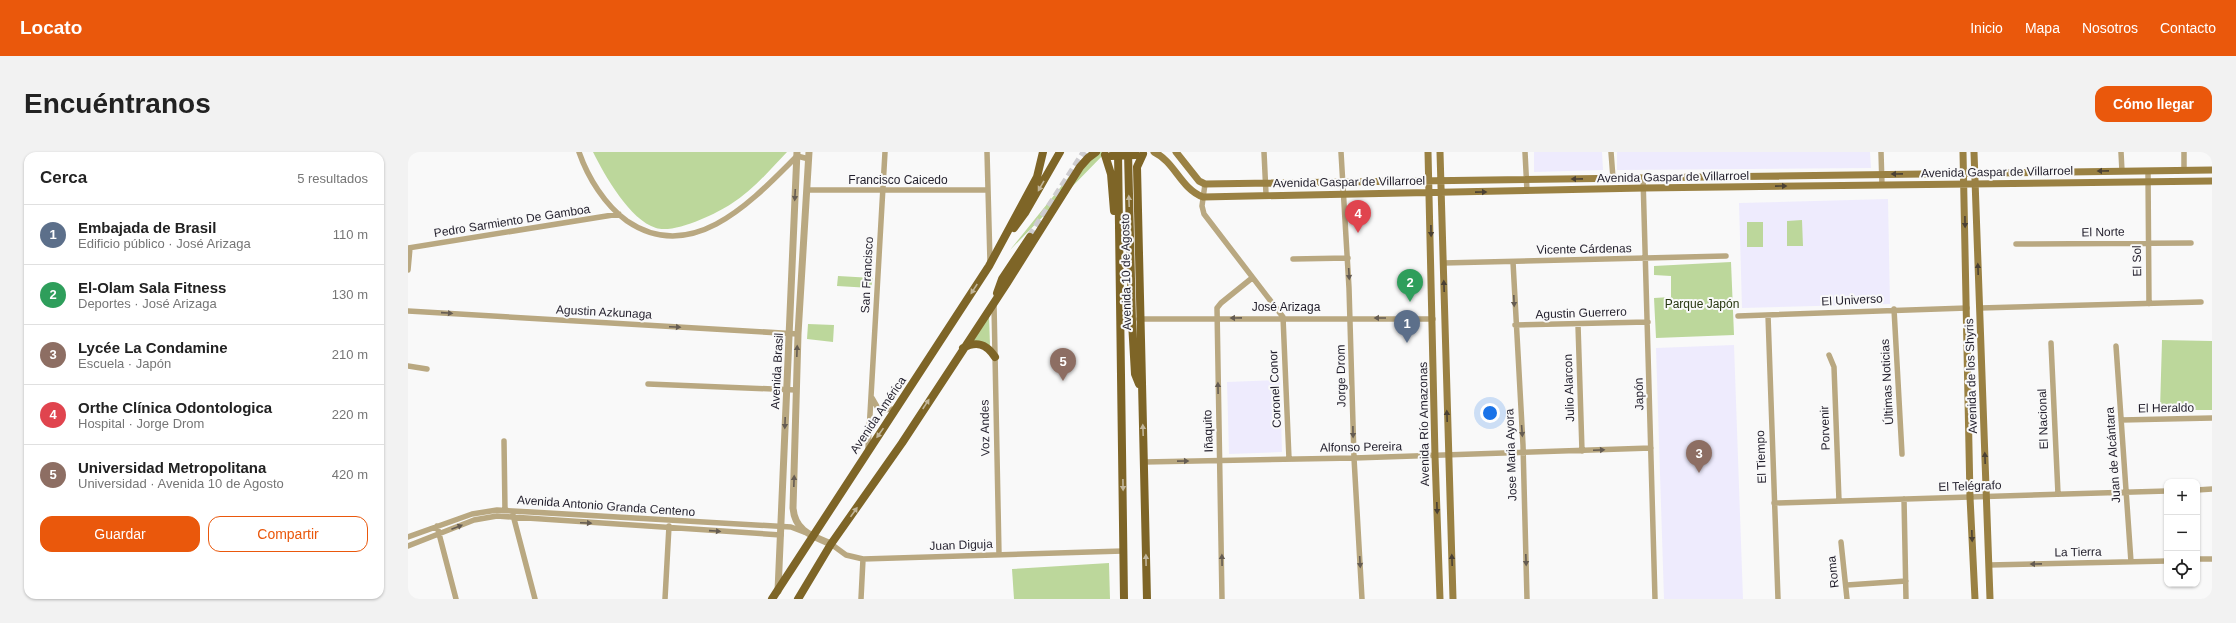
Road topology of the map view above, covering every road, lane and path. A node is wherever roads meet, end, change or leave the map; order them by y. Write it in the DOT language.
graph roads {
  1 [pos="579,152"];
  2 [pos="885,152"];
  3 [pos="987,152"];
  4 [pos="1043,152"];
  5 [pos="1060,152"];
  6 [pos="1128,152"];
  7 [pos="1154,152"];
  8 [pos="1176,152"];
  9 [pos="1264,152"];
  10 [pos="1341,152"];
  11 [pos="1428,152"];
  12 [pos="1440,152"];
  13 [pos="1525,152"];
  14 [pos="1611,152"];
  15 [pos="1881,152"];
  16 [pos="1963,152"];
  17 [pos="1974,152"];
  18 [pos="2121,152"];
  19 [pos="2184,152"];
  20 [pos="1105,153"];
  21 [pos="797,154"];
  22 [pos="1142,154"];
  23 [pos="809,155"];
  24 [pos="2184,170"];
  25 [pos="2212,170"];
  26 [pos="2122,171"];
  27 [pos="2148,171"];
  28 [pos="1975,172"];
  29 [pos="1964,173"];
  30 [pos="1882,174"];
  31 [pos="1761,176"];
  32 [pos="1612,178"];
  33 [pos="1644,178"];
  34 [pos="1442,180"];
  35 [pos="1526,180"];
  36 [pos="1429,181"];
  37 [pos="2212,181"];
  38 [pos="2148,182"];
  39 [pos="1342,183"];
  40 [pos="1965,183"];
  41 [pos="1975,183"];
  42 [pos="1205,184"];
  43 [pos="1265,184"];
  44 [pos="1882,185"];
  45 [pos="1762,186"];
  46 [pos="1644,188"];
  47 [pos="807,190"];
  48 [pos="988,190"];
  49 [pos="1527,191"];
  50 [pos="882,192"];
  51 [pos="1430,192"];
  52 [pos="1442,192"];
  53 [pos="1344,193"];
  54 [pos="1266,194"];
  55 [pos="1203,197"];
  56 [pos="619,214"];
  57 [pos="1030,237"];
  58 [pos="2148,242"];
  59 [pos="1001,243"];
  60 [pos="2191,243"];
  61 [pos="2016,244"];
  62 [pos="409,248"];
  63 [pos="1726,256"];
  64 [pos="1348,258"];
  65 [pos="1293,259"];
  66 [pos="1646,259"];
  67 [pos="1513,262"];
  68 [pos="1443,263"];
  69 [pos="989,266"];
  70 [pos="408,270"];
  71 [pos="1252,278"];
  72 [pos="994,301"];
  73 [pos="2201,302"];
  74 [pos="2149,304"];
  75 [pos="1967,308"];
  76 [pos="1980,308"];
  77 [pos="1894,309"];
  78 [pos="408,311"];
  79 [pos="1768,315"];
  80 [pos="1738,316"];
  81 [pos="1282,317"];
  82 [pos="1216,318"];
  83 [pos="1351,318"];
  84 [pos="1433,318"];
  85 [pos="1139,319"];
  86 [pos="1648,322"];
  87 [pos="1578,325"];
  88 [pos="1515,326"];
  89 [pos="789,333"];
  90 [pos="798,334"];
  91 [pos="2051,342"];
  92 [pos="2116,346"];
  93 [pos="962,349"];
  94 [pos="1829,355"];
  95 [pos="995,357"];
  96 [pos="408,366"];
  97 [pos="427,369"];
  98 [pos="648,384"];
  99 [pos="786,390"];
  100 [pos="796,390"];
  101 [pos="1121,390"];
  102 [pos="1142,392"];
  103 [pos="872,398"];
  104 [pos="896,410"];
  105 [pos="2212,418"];
  106 [pos="2121,420"];
  107 [pos="504,441"];
  108 [pos="1651,448"];
  109 [pos="868,450"];
  110 [pos="1582,451"];
  111 [pos="1523,453"];
  112 [pos="1902,454"];
  113 [pos="1448,455"];
  114 [pos="1435,456"];
  115 [pos="1354,458"];
  116 [pos="1289,459"];
  117 [pos="1220,461"];
  118 [pos="1144,462"];
  119 [pos="2212,489"];
  120 [pos="2200,490"];
  121 [pos="2164,491"];
  122 [pos="2127,492"];
  123 [pos="2058,494"];
  124 [pos="1970,497"];
  125 [pos="1986,497"];
  126 [pos="1904,499"];
  127 [pos="1839,501"];
  128 [pos="1774,504"];
  129 [pos="505,510"];
  130 [pos="512,511"];
  131 [pos="513,518"];
  132 [pos="670,521"];
  133 [pos="436,526"];
  134 [pos="781,527"];
  135 [pos="669,528"];
  136 [pos="805,533"];
  137 [pos="439,534"];
  138 [pos="781,535"];
  139 [pos="813,536"];
  140 [pos="408,538"];
  141 [pos="1841,542"];
  142 [pos="832,544"];
  143 [pos="408,546"];
  144 [pos="1123,551"];
  145 [pos="999,555"];
  146 [pos="863,559"];
  147 [pos="2200,559"];
  148 [pos="2212,559"];
  149 [pos="2164,561"];
  150 [pos="2131,562"];
  151 [pos="1989,565"];
  152 [pos="1906,581"];
  153 [pos="1847,585"];
  154 [pos="778,591"];
  155 [pos="456,599"];
  156 [pos="535,599"];
  157 [pos="665,599"];
  158 [pos="772,599"];
  159 [pos="798,599"];
  160 [pos="861,599"];
  161 [pos="1124,599"];
  162 [pos="1147,599"];
  163 [pos="1222,599"];
  164 [pos="1362,599"];
  165 [pos="1440,599"];
  166 [pos="1453,599"];
  167 [pos="1528,599"];
  168 [pos="1655,599"];
  169 [pos="1778,599"];
  170 [pos="1847,599"];
  171 [pos="1906,599"];
  172 [pos="1974,599"];
  173 [pos="1990,599"];
  1 -- 56 [label="street"];
  2 -- 50 [label="street, San Francisco"];
  3 -- 48 [label="street"];
  4 -- 59 [label="main road, Avenida América"];
  5 -- 59 [label="main road, Avenida América, one-way"];
  102 -- 6 [label="main road, Avenida 10 de Agosto, one-way"];
  7 -- 55 [label="main road"];
  8 -- 42 [label="main road"];
  9 -- 43 [label="street"];
  10 -- 39 [label="street, Jorge Drom"];
  11 -- 36 [label="main road, Avenida Río Amazonas"];
  12 -- 34 [label="main road, Avenida Río Amazonas"];
  13 -- 35 [label="street"];
  14 -- 32 [label="street"];
  15 -- 30 [label="street"];
  16 -- 29 [label="main road, Avenida de los Shyris"];
  17 -- 28 [label="main road, Avenida de los Shyris"];
  18 -- 26 [label="street"];
  19 -- 24 [label="street"];
  20 -- 22 [label="main road, Avenida 10 de Agosto, bridge"];
  20 -- 72 [label="main road"];
  20 -- 101 [label="main road, Avenida 10 de Agosto"];
  20 -- 101 [label="main road, Avenida 10 de Agosto"];
  21 -- 23 [label="street"];
  21 -- 56 [label="street"];
  21 -- 89 [label="street, Avenida Brasil, one-way"];
  22 -- 85 [label="main road, Avenida 10 de Agosto"];
  23 -- 47 [label="street, Avenida Brasil"];
  24 -- 25 [label="main road, Avenida Gaspar de Villarroel"];
  24 -- 27 [label="main road, Avenida Gaspar de Villarroel"];
  26 -- 27 [label="main road, Avenida Gaspar de Villarroel"];
  26 -- 28 [label="main road, Avenida Gaspar de Villarroel, one-way"];
  27 -- 38 [label="street, El Sol"];
  28 -- 29 [label="main road, Avenida Gaspar de Villarroel"];
  28 -- 41 [label="main road, Avenida de los Shyris"];
  29 -- 30 [label="main road, Avenida Gaspar de Villarroel, one-way"];
  29 -- 40 [label="main road, Avenida de los Shyris"];
  30 -- 31 [label="main road, Avenida Gaspar de Villarroel"];
  30 -- 44 [label="street"];
  31 -- 33 [label="main road, Avenida Gaspar de Villarroel"];
  31 -- 45 [label="main road"];
  32 -- 33 [label="main road, Avenida Gaspar de Villarroel"];
  32 -- 35 [label="main road, Avenida Gaspar de Villarroel, one-way"];
  33 -- 46 [label="street, Japón"];
  34 -- 35 [label="main road, Avenida Gaspar de Villarroel"];
  34 -- 36 [label="main road, Avenida Gaspar de Villarroel"];
  34 -- 52 [label="main road, Avenida Río Amazonas"];
  35 -- 49 [label="street"];
  36 -- 39 [label="main road, Avenida Gaspar de Villarroel"];
  36 -- 51 [label="main road, Avenida Río Amazonas"];
  37 -- 38 [label="main road, Avenida Gaspar de Villarroel"];
  38 -- 41 [label="main road, Avenida Gaspar de Villarroel"];
  38 -- 58 [label="street, El Sol"];
  39 -- 43 [label="main road, Avenida Gaspar de Villarroel"];
  39 -- 53 [label="street, Jorge Drom"];
  40 -- 41 [label="main road, Avenida Gaspar de Villarroel"];
  40 -- 44 [label="main road, Avenida Gaspar de Villarroel"];
  40 -- 75 [label="main road, Avenida de los Shyris, one-way"];
  76 -- 41 [label="main road, Avenida de los Shyris, one-way"];
  42 -- 43 [label="main road, Avenida Gaspar de Villarroel"];
  42 -- 55 [label="street"];
  43 -- 54 [label="street"];
  45 -- 44 [label="main road, Avenida Gaspar de Villarroel, one-way"];
  45 -- 46 [label="main road, Avenida Gaspar de Villarroel"];
  46 -- 49 [label="main road, Avenida Gaspar de Villarroel"];
  46 -- 66 [label="street, Japón"];
  47 -- 50 [label="street, Francisco Caicedo"];
  47 -- 90 [label="street, Avenida Brasil"];
  48 -- 50 [label="street, Francisco Caicedo"];
  48 -- 69 [label="street"];
  52 -- 49 [label="main road, Avenida Gaspar de Villarroel, one-way"];
  50 -- 103 [label="street, San Francisco"];
  51 -- 52 [label="main road, Avenida Gaspar de Villarroel"];
  51 -- 53 [label="main road, Avenida Gaspar de Villarroel"];
  51 -- 84 [label="main road, Avenida Río Amazonas, one-way"];
  52 -- 68 [label="main road, Avenida Río Amazonas"];
  53 -- 54 [label="main road, Avenida Gaspar de Villarroel"];
  53 -- 64 [label="street, Jorge Drom"];
  54 -- 55 [label="main road, Avenida Gaspar de Villarroel"];
  55 -- 71 [label="street"];
  56 -- 62 [label="street, Pedro Sarmiento De Gamboa"];
  57 -- 72 [label="main road"];
  58 -- 60 [label="street, El Norte"];
  58 -- 61 [label="street, El Norte"];
  58 -- 74 [label="street, El Sol"];
  59 -- 69 [label="main road, Avenida América"];
  62 -- 70 [label="street"];
  63 -- 66 [label="street, Vicente Cárdenas"];
  64 -- 65 [label="street"];
  64 -- 83 [label="street, Jorge Drom, one-way"];
  66 -- 67 [label="street, Vicente Cárdenas"];
  66 -- 86 [label="street, Japón"];
  67 -- 68 [label="street, Vicente Cárdenas"];
  67 -- 88 [label="street, Jose Maria Ayora, one-way"];
  113 -- 68 [label="main road, Avenida Río Amazonas, one-way"];
  69 -- 104 [label="main road, Avenida América, one-way"];
  71 -- 81 [label="street"];
  71 -- 82 [label="street, Iñaquito"];
  72 -- 93 [label="main road"];
  72 -- 95 [label="street, Voz Andes"];
  73 -- 74 [label="street"];
  74 -- 76 [label="street"];
  75 -- 77 [label="street, El Universo"];
  75 -- 124 [label="main road, Avenida de los Shyris"];
  125 -- 76 [label="main road, Avenida de los Shyris, one-way"];
  77 -- 79 [label="street, El Universo"];
  77 -- 112 [label="street, Últimas Noticias"];
  78 -- 89 [label="street, Agustin Azkunaga, one-way"];
  79 -- 80 [label="street, El Universo"];
  79 -- 128 [label="street, El Tiempo"];
  81 -- 82 [label="street, José Arizaga, one-way"];
  81 -- 83 [label="street, José Arizaga"];
  81 -- 116 [label="street, Coronel Conor"];
  82 -- 85 [label="street, José Arizaga"];
  117 -- 82 [label="street, Iñaquito, one-way"];
  84 -- 83 [label="street, José Arizaga, one-way"];
  83 -- 115 [label="street, Jorge Drom, one-way"];
  84 -- 114 [label="main road, Avenida Río Amazonas"];
  85 -- 102 [label="main road, Avenida 10 de Agosto"];
  86 -- 87 [label="street, Agustin Guerrero"];
  86 -- 108 [label="street, Japón"];
  87 -- 88 [label="street, Agustin Guerrero"];
  87 -- 110 [label="street, Julio Alarcon"];
  88 -- 111 [label="street, Jose Maria Ayora, one-way"];
  89 -- 90 [label="street, Agustin Azkunaga"];
  89 -- 99 [label="street, Avenida Brasil"];
  100 -- 90 [label="street, Avenida Brasil, one-way"];
  91 -- 123 [label="street, El Nacional"];
  92 -- 106 [label="street, Juan de Alcántara"];
  93 -- 95 [label="main road"];
  142 -- 93 [label="main road, one-way"];
  94 -- 127 [label="street, Porvenir"];
  95 -- 145 [label="street, Voz Andes"];
  96 -- 97 [label="street"];
  98 -- 99 [label="street"];
  99 -- 100 [label="street"];
  99 -- 134 [label="street, Avenida Brasil, one-way"];
  136 -- 100 [label="street, Avenida Brasil, one-way"];
  101 -- 144 [label="main road, Avenida 10 de Agosto, one-way"];
  118 -- 102 [label="main road, Avenida 10 de Agosto, one-way"];
  103 -- 104 [label="street"];
  103 -- 109 [label="street, San Francisco"];
  104 -- 109 [label="main road, Avenida América, one-way"];
  105 -- 106 [label="street, El Heraldo"];
  106 -- 122 [label="street, Juan de Alcántara"];
  107 -- 129 [label="street"];
  110 -- 108 [label="street, Alfonso Pereira, one-way"];
  108 -- 168 [label="street, Japón"];
  109 -- 139 [label="main road, Avenida América"];
  110 -- 111 [label="street, Alfonso Pereira"];
  111 -- 113 [label="street, Alfonso Pereira"];
  111 -- 167 [label="street, Jose Maria Ayora, one-way"];
  113 -- 114 [label="street, Alfonso Pereira"];
  166 -- 113 [label="main road, Avenida Río Amazonas, one-way"];
  114 -- 115 [label="street, Alfonso Pereira"];
  114 -- 165 [label="main road, Avenida Río Amazonas, one-way"];
  115 -- 116 [label="street, Alfonso Pereira"];
  115 -- 164 [label="street, Jorge Drom, one-way"];
  116 -- 117 [label="street, Alfonso Pereira"];
  118 -- 117 [label="street, Alfonso Pereira, one-way"];
  163 -- 117 [label="street, Iñaquito, one-way"];
  162 -- 118 [label="main road, Avenida 10 de Agosto, one-way"];
  119 -- 120 [label="street"];
  121 -- 122 [label="street, El Telégrafo"];
  122 -- 123 [label="street, El Telégrafo"];
  122 -- 150 [label="street, Juan de Alcántara"];
  123 -- 125 [label="street, El Telégrafo"];
  124 -- 125 [label="street, El Telégrafo"];
  124 -- 126 [label="street, El Telégrafo"];
  124 -- 172 [label="main road, Avenida de los Shyris, one-way"];
  125 -- 151 [label="main road, Avenida de los Shyris"];
  126 -- 127 [label="street, El Telégrafo"];
  126 -- 152 [label="street"];
  127 -- 128 [label="street, El Telégrafo"];
  128 -- 169 [label="street, El Tiempo"];
  129 -- 130 [label="street, Avenida Antonio Granda Centeno"];
  129 -- 133 [label="street, Avenida Antonio Granda Centeno"];
  130 -- 131 [label="street"];
  130 -- 132 [label="street, Avenida Antonio Granda Centeno"];
  131 -- 135 [label="street, Avenida Antonio Granda Centeno, one-way"];
  137 -- 131 [label="street, Avenida Antonio Granda Centeno, one-way"];
  131 -- 156 [label="street"];
  132 -- 134 [label="street, Avenida Antonio Granda Centeno"];
  132 -- 135 [label="street"];
  133 -- 137 [label="street"];
  133 -- 140 [label="street, Avenida Antonio Granda Centeno"];
  134 -- 136 [label="street, Avenida Antonio Granda Centeno"];
  134 -- 138 [label="street, Avenida Brasil"];
  135 -- 138 [label="street, Avenida Antonio Granda Centeno, one-way"];
  135 -- 157 [label="street"];
  136 -- 139 [label="street, Juan Diguja"];
  137 -- 143 [label="street, Avenida Antonio Granda Centeno"];
  137 -- 155 [label="street"];
  138 -- 154 [label="street, Avenida Brasil"];
  139 -- 142 [label="street, Juan Diguja"];
  139 -- 154 [label="main road, Avenida América"];
  141 -- 153 [label="street, Roma"];
  142 -- 146 [label="street, Juan Diguja"];
  142 -- 159 [label="main road"];
  144 -- 145 [label="street, Juan Diguja"];
  144 -- 161 [label="main road, Avenida 10 de Agosto"];
  145 -- 146 [label="street, Juan Diguja"];
  146 -- 160 [label="street"];
  147 -- 148 [label="street"];
  149 -- 150 [label="street, La Tierra"];
  150 -- 151 [label="street, La Tierra, one-way"];
  151 -- 173 [label="main road, Avenida de los Shyris"];
  152 -- 153 [label="street"];
  152 -- 171 [label="street"];
  153 -- 170 [label="street, Roma"];
  154 -- 158 [label="main road, Avenida América"];
}
